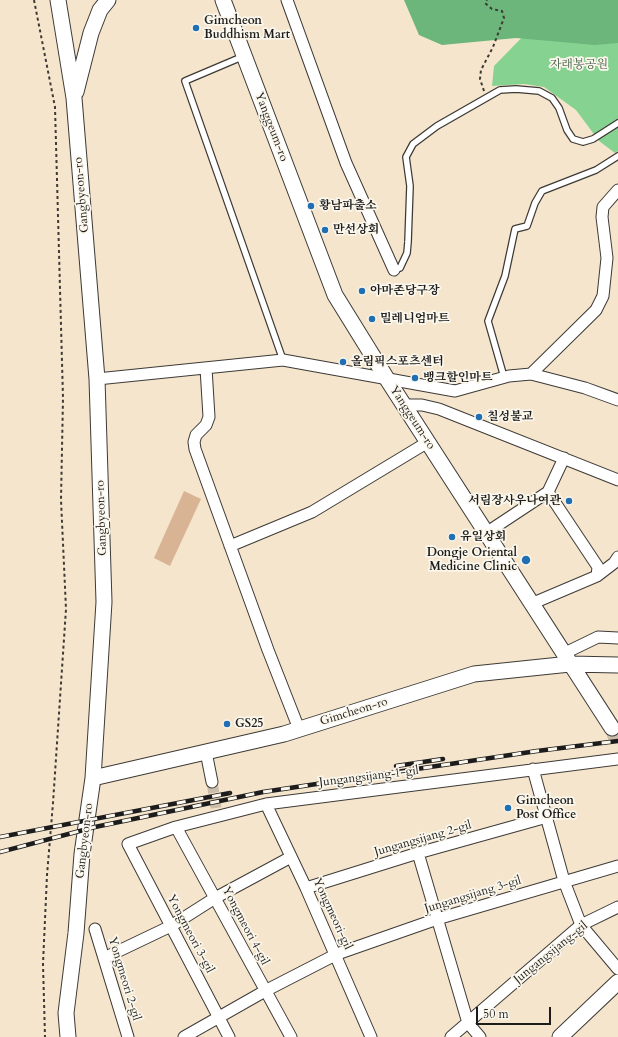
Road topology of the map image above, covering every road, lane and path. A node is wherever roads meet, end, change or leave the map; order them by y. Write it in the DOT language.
graph roads {
  1 [pos="34,0"];
  2 [pos="58,0"];
  3 [pos="108,0"];
  4 [pos="223,0"];
  5 [pos="287,0"];
  6 [pos="487,0"];
  7 [pos="244,56"];
  8 [pos="487,97"];
  9 [pos="74,98"];
  10 [pos="618,123"];
  11 [pos="618,156"];
  12 [pos="618,190"];
  13 [pos="394,270"];
  14 [pos="283,360"];
  15 [pos="206,368"];
  16 [pos="532,374"];
  17 [pos="504,377"];
  18 [pos="387,379"];
  19 [pos="97,380"];
  20 [pos="618,400"];
  21 [pos="403,404"];
  22 [pos="428,442"];
  23 [pos="564,458"];
  24 [pos="618,480"];
  25 [pos="548,492"];
  26 [pos="486,533"];
  27 [pos="230,546"];
  28 [pos="618,557"];
  29 [pos="597,576"];
  30 [pos="531,604"];
  31 [pos="618,638"];
  32 [pos="566,659"];
  33 [pos="618,665"];
  34 [pos="612,728"];
  35 [pos="299,729"];
  36 [pos="206,752"];
  37 [pos="618,758"];
  38 [pos="533,769"];
  39 [pos="93,778"];
  40 [pos="212,782"];
  41 [pos="266,804"];
  42 [pos="547,817"];
  43 [pos="176,826"];
  44 [pos="128,844"];
  45 [pos="418,853"];
  46 [pos="291,857"];
  47 [pos="618,866"];
  48 [pos="564,881"];
  49 [pos="306,888"];
  50 [pos="215,898"];
  51 [pos="618,907"];
  52 [pos="437,919"];
  53 [pos="581,925"];
  54 [pos="171,926"];
  55 [pos="95,929"];
  56 [pos="336,954"];
  57 [pos="104,958"];
  58 [pos="618,969"];
  59 [pos="618,982"];
  60 [pos="265,991"];
  61 [pos="219,1017"];
  62 [pos="468,1023"];
  63 [pos="45,1037"];
  64 [pos="68,1037"];
  65 [pos="128,1037"];
  66 [pos="184,1037"];
  67 [pos="229,1037"];
  68 [pos="291,1037"];
  69 [pos="371,1037"];
  70 [pos="451,1037"];
  71 [pos="480,1037"];
  72 [pos="560,1037"];
  1 -- 63 [label="path"];
  2 -- 9 [label="street, Gangbyeon-ro"];
  3 -- 9 [label="street"];
  4 -- 7 [label="street, Yanggeum-ro"];
  5 -- 13 [label="street"];
  6 -- 8 [label="path"];
  7 -- 14 [label="lane"];
  7 -- 18 [label="street, Yanggeum-ro"];
  8 -- 10 [label="lane"];
  8 -- 13 [label="lane"];
  9 -- 19 [label="street, Gangbyeon-ro"];
  11 -- 17 [label="lane"];
  12 -- 16 [label="street"];
  14 -- 15 [label="street"];
  14 -- 18 [label="street"];
  15 -- 19 [label="street"];
  15 -- 27 [label="street"];
  16 -- 17 [label="street"];
  16 -- 20 [label="street"];
  17 -- 18 [label="street"];
  18 -- 21 [label="street, Yanggeum-ro"];
  19 -- 39 [label="street, Gangbyeon-ro"];
  21 -- 22 [label="street, Yanggeum-ro"];
  21 -- 23 [label="street"];
  22 -- 26 [label="street, Yanggeum-ro"];
  22 -- 27 [label="street"];
  23 -- 24 [label="street"];
  23 -- 25 [label="street"];
  25 -- 26 [label="street"];
  25 -- 29 [label="street"];
  26 -- 30 [label="street, Yanggeum-ro"];
  27 -- 35 [label="street"];
  28 -- 29 [label="street"];
  29 -- 30 [label="street"];
  30 -- 32 [label="street, Yanggeum-ro"];
  31 -- 32 [label="street"];
  32 -- 33 [label="street, Gimcheon-ro"];
  32 -- 34 [label="street"];
  32 -- 35 [label="street, Gimcheon-ro"];
  35 -- 36 [label="street, Gimcheon-ro"];
  36 -- 39 [label="street, Gimcheon-ro"];
  36 -- 40 [label="street"];
  37 -- 38 [label="street, Jungangsijang 1-gil"];
  38 -- 41 [label="street, Jungangsijang 1-gil"];
  38 -- 42 [label="street"];
  39 -- 64 [label="street, Gangbyeon-ro"];
  41 -- 43 [label="street, Jungangsijang 1-gil"];
  41 -- 46 [label="street, Yongmeori-gil"];
  42 -- 45 [label="street, Jungangsijang 2-gil"];
  42 -- 48 [label="street"];
  43 -- 44 [label="street, Jungangsijang 1-gil"];
  43 -- 50 [label="street, Yongmeori 4-gil"];
  44 -- 54 [label="street, Yongmeori 3-gil"];
  45 -- 49 [label="street, Jungangsijang 2-gil"];
  45 -- 52 [label="street"];
  46 -- 49 [label="street, Yongmeori-gil"];
  46 -- 50 [label="street"];
  47 -- 48 [label="street, Jungangsijang 3-gil"];
  48 -- 52 [label="street, Jungangsijang 3-gil"];
  48 -- 53 [label="street"];
  49 -- 56 [label="street, Yongmeori-gil"];
  50 -- 54 [label="street"];
  50 -- 60 [label="street, Yongmeori 4-gil"];
  51 -- 53 [label="street, Jungangsijang-gil"];
  52 -- 56 [label="street, Jungangsijang 3-gil"];
  52 -- 62 [label="street"];
  53 -- 58 [label="street"];
  53 -- 62 [label="street, Jungangsijang-gil"];
  54 -- 57 [label="street"];
  54 -- 61 [label="street, Yongmeori 3-gil"];
  55 -- 57 [label="street, Yongmeori 2-gil"];
  56 -- 60 [label="street, Jungangsijang 3-gil"];
  56 -- 69 [label="street, Yongmeori-gil"];
  57 -- 65 [label="street, Yongmeori 2-gil"];
  59 -- 72 [label="street"];
  60 -- 61 [label="street, Jungangsijang 3-gil"];
  60 -- 68 [label="street, Yongmeori 4-gil"];
  61 -- 66 [label="street, Jungangsijang 3-gil"];
  61 -- 67 [label="street, Yongmeori 3-gil"];
  62 -- 70 [label="street, Jungangsijang-gil"];
  62 -- 71 [label="street"];
}
